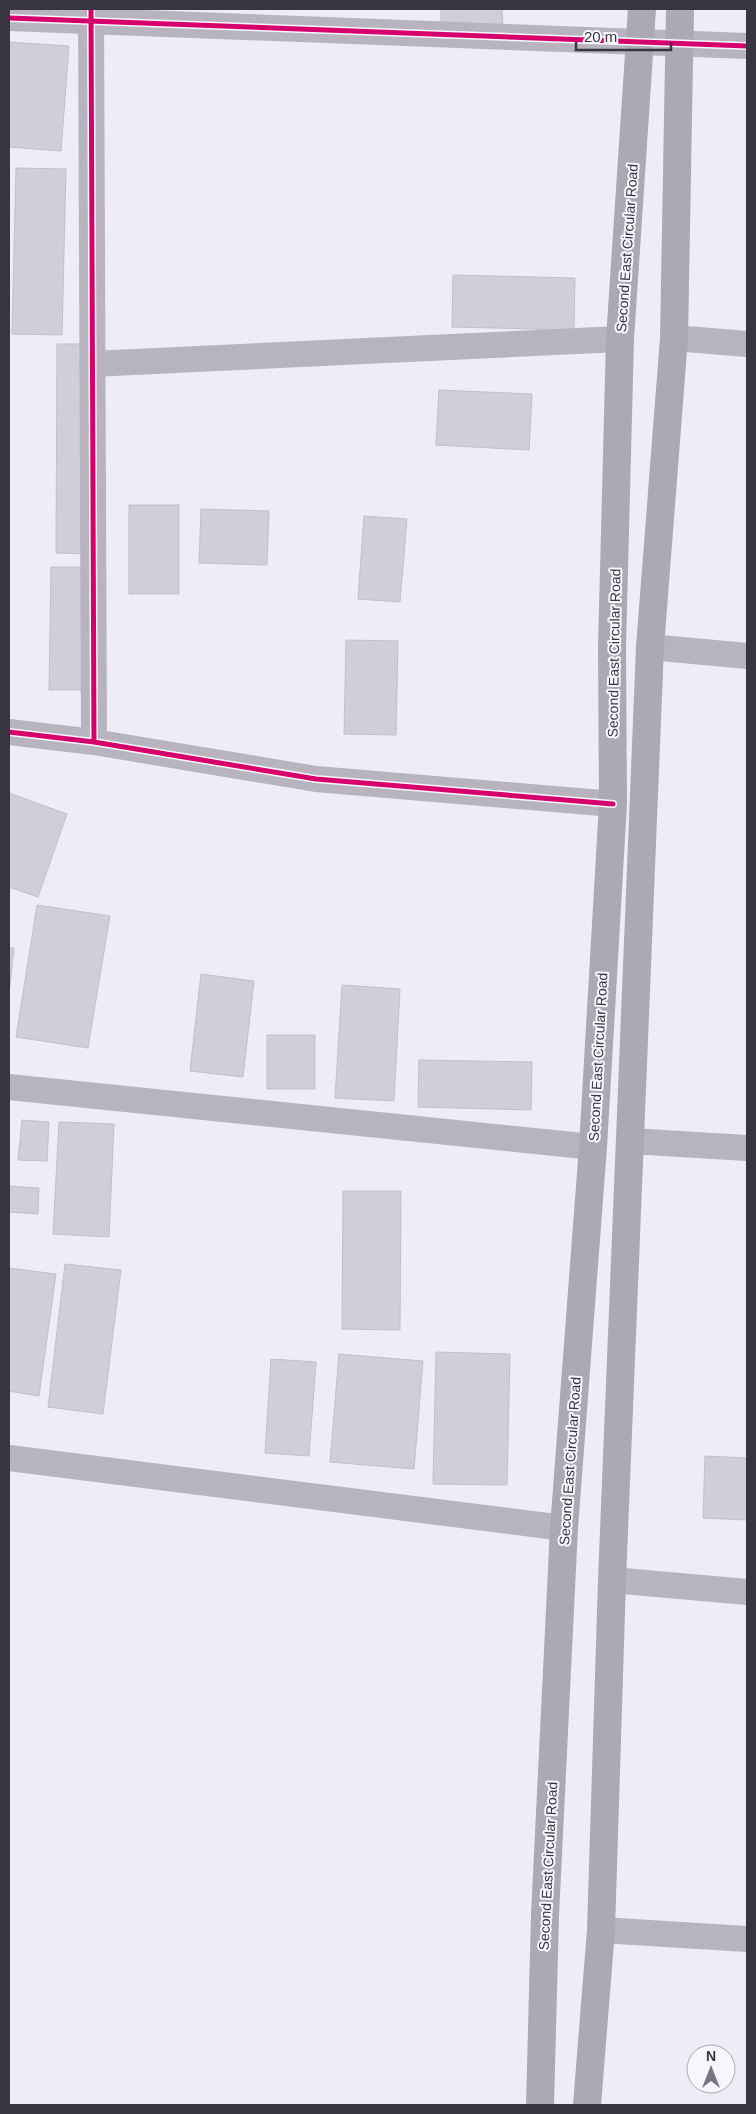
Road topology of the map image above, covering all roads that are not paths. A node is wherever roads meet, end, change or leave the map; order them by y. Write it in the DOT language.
graph roads {
  1 [pos="642,9"];
  2 [pos="680,9"];
  3 [pos="91,15"];
  4 [pos="9,18"];
  5 [pos="641,42"];
  6 [pos="679,42"];
  7 [pos="747,46"];
  8 [pos="674,338"];
  9 [pos="620,339"];
  10 [pos="747,344"];
  11 [pos="92,364"];
  12 [pos="650,647"];
  13 [pos="747,656"];
  14 [pos="9,732"];
  15 [pos="94,742"];
  16 [pos="613,804"];
  17 [pos="9,1087"];
  18 [pos="630,1141"];
  19 [pos="593,1147"];
  20 [pos="747,1148"];
  21 [pos="9,1458"];
  22 [pos="564,1528"];
  23 [pos="612,1580"];
  24 [pos="747,1592"];
  25 [pos="601,1930"];
  26 [pos="747,1939"];
  27 [pos="540,2105"];
  28 [pos="588,2105"];
  1 -- 5 [label="main road, Second East Circular Road"];
  2 -- 6 [label="main road"];
  3 -- 4 [label="street"];
  3 -- 5 [label="street"];
  3 -- 11 [label="street"];
  5 -- 6 [label="street"];
  5 -- 9 [label="main road, Second East Circular Road"];
  6 -- 7 [label="street"];
  6 -- 8 [label="main road"];
  8 -- 10 [label="street"];
  8 -- 12 [label="main road"];
  9 -- 11 [label="street"];
  9 -- 16 [label="main road, Second East Circular Road"];
  11 -- 15 [label="street"];
  12 -- 13 [label="street"];
  12 -- 18 [label="main road"];
  14 -- 15 [label="street"];
  15 -- 16 [label="street"];
  16 -- 19 [label="main road, Second East Circular Road"];
  17 -- 19 [label="street"];
  18 -- 20 [label="street"];
  18 -- 23 [label="main road"];
  19 -- 22 [label="main road, Second East Circular Road"];
  21 -- 22 [label="street"];
  22 -- 27 [label="main road, Second East Circular Road"];
  23 -- 24 [label="street"];
  23 -- 25 [label="main road"];
  25 -- 26 [label="street"];
  25 -- 28 [label="main road"];
}
